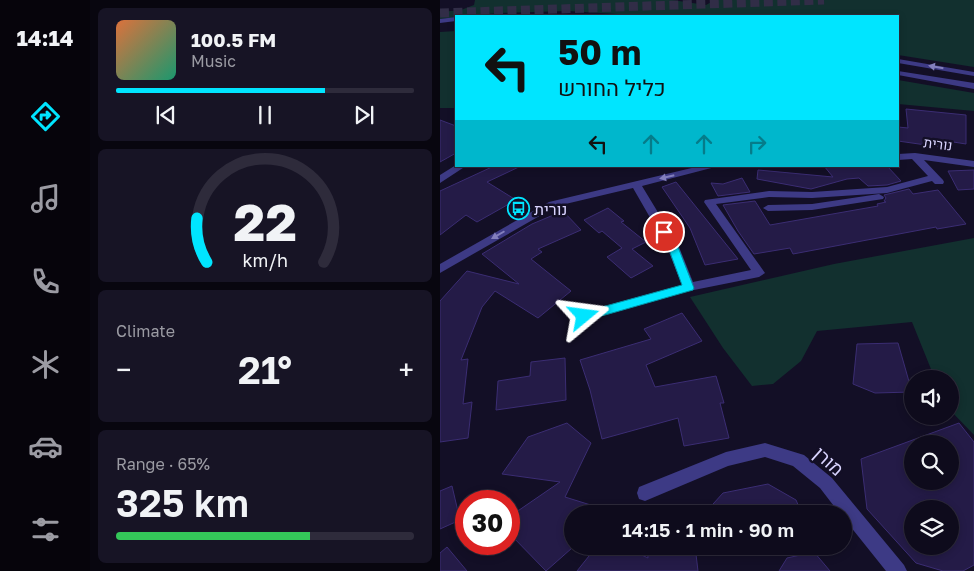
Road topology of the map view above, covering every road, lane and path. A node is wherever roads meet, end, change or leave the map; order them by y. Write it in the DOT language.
graph roads {
  1 [pos="455,19"];
  2 [pos="440,21"];
  3 [pos="455,26"];
  4 [pos="440,27"];
  5 [pos="899,61"];
  6 [pos="899,73"];
  7 [pos="974,74"];
  8 [pos="974,86"];
  9 [pos="915,156"];
  10 [pos="899,157"];
  11 [pos="974,164"];
  12 [pos="460,167"];
  13 [pos="710,167"];
  14 [pos="935,177"];
  15 [pos="440,180"];
  16 [pos="636,184"];
  17 [pos="768,208"];
  18 [pos="440,269"];
  19 [pos="689,288"];
  20 [pos="584,316"];
  21 [pos="645,493"];
  22 [pos="898,571"];
  1 -- 2 [label="street"];
  3 -- 4 [label="street"];
  7 -- 5 [label="street, one-way"];
  6 -- 8 [label="street"];
  9 -- 10 [label="street, נורית"];
  9 -- 11 [label="street, נורית"];
  9 -- 14 [label="street"];
  12 -- 15 [label="street"];
  13 -- 16 [label="street, one-way"];
  14 -- 17 [label="street"];
  14 -- 19 [label="street"];
  16 -- 18 [label="street, one-way"];
  16 -- 19 [label="street"];
  19 -- 20 [label="street"];
  21 -- 22 [label="street, מורן"];
}
